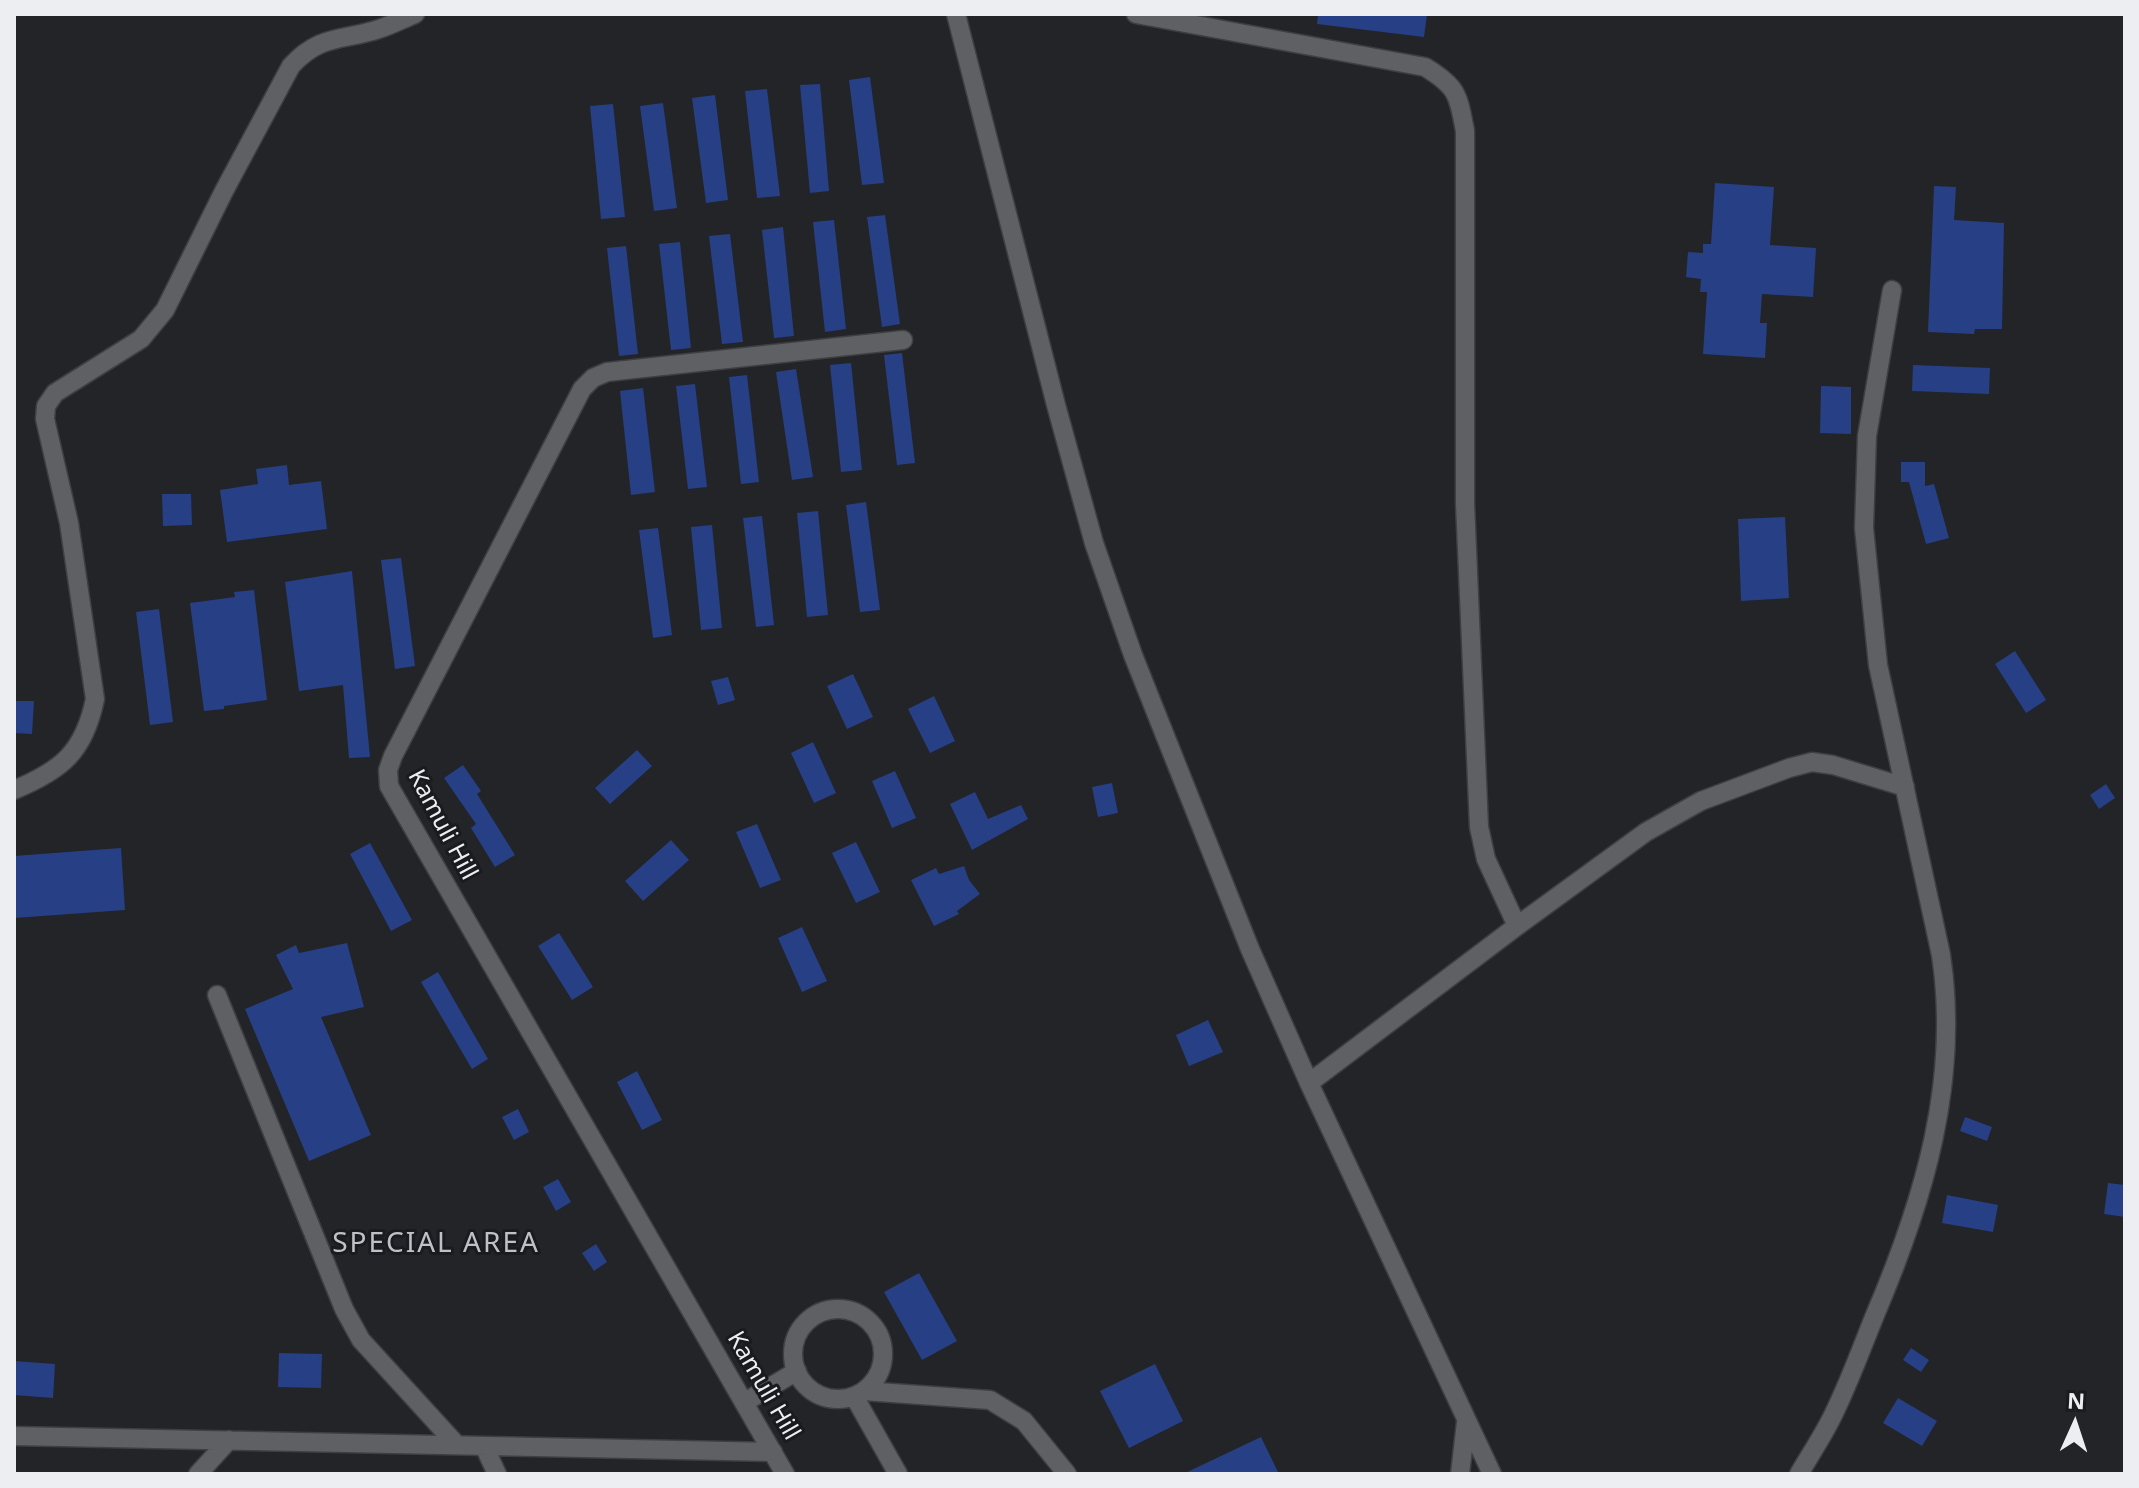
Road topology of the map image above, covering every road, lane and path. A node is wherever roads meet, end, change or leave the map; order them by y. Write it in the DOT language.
graph roads {
  1 [pos="415,14"];
  2 [pos="956,14"];
  3 [pos="1136,14"];
  4 [pos="1892,290"];
  5 [pos="903,340"];
  6 [pos="1905,787"];
  7 [pos="14,790"];
  8 [pos="1517,926"];
  9 [pos="217,995"];
  10 [pos="1309,1083"];
  11 [pos="797,1371"];
  12 [pos="859,1394"];
  13 [pos="745,1402"];
  14 [pos="1466,1422"];
  15 [pos="14,1436"];
  16 [pos="229,1440"];
  17 [pos="456,1444"];
  18 [pos="484,1446"];
  19 [pos="773,1452"];
  20 [pos="198,1474"];
  21 [pos="497,1474"];
  22 [pos="785,1474"];
  23 [pos="898,1474"];
  24 [pos="1067,1474"];
  25 [pos="1460,1474"];
  26 [pos="1492,1474"];
  27 [pos="1799,1474"];
  1 -- 7 [label="street"];
  2 -- 10 [label="street"];
  3 -- 8 [label="street"];
  4 -- 6 [label="street"];
  5 -- 13 [label="street, Kamuli Hill"];
  6 -- 8 [label="street"];
  6 -- 27 [label="street"];
  8 -- 10 [label="street"];
  9 -- 17 [label="street"];
  10 -- 14 [label="street"];
  11 -- 12 [label="street"];
  11 -- 12 [label="street"];
  11 -- 13 [label="street"];
  12 -- 23 [label="street"];
  12 -- 24 [label="street"];
  13 -- 19 [label="street, Kamuli Hill"];
  14 -- 25 [label="street"];
  14 -- 26 [label="street"];
  15 -- 16 [label="street"];
  16 -- 17 [label="street"];
  16 -- 20 [label="street"];
  17 -- 18 [label="street"];
  18 -- 19 [label="street"];
  18 -- 21 [label="street"];
  19 -- 22 [label="street, Kamuli Hill"];
}
